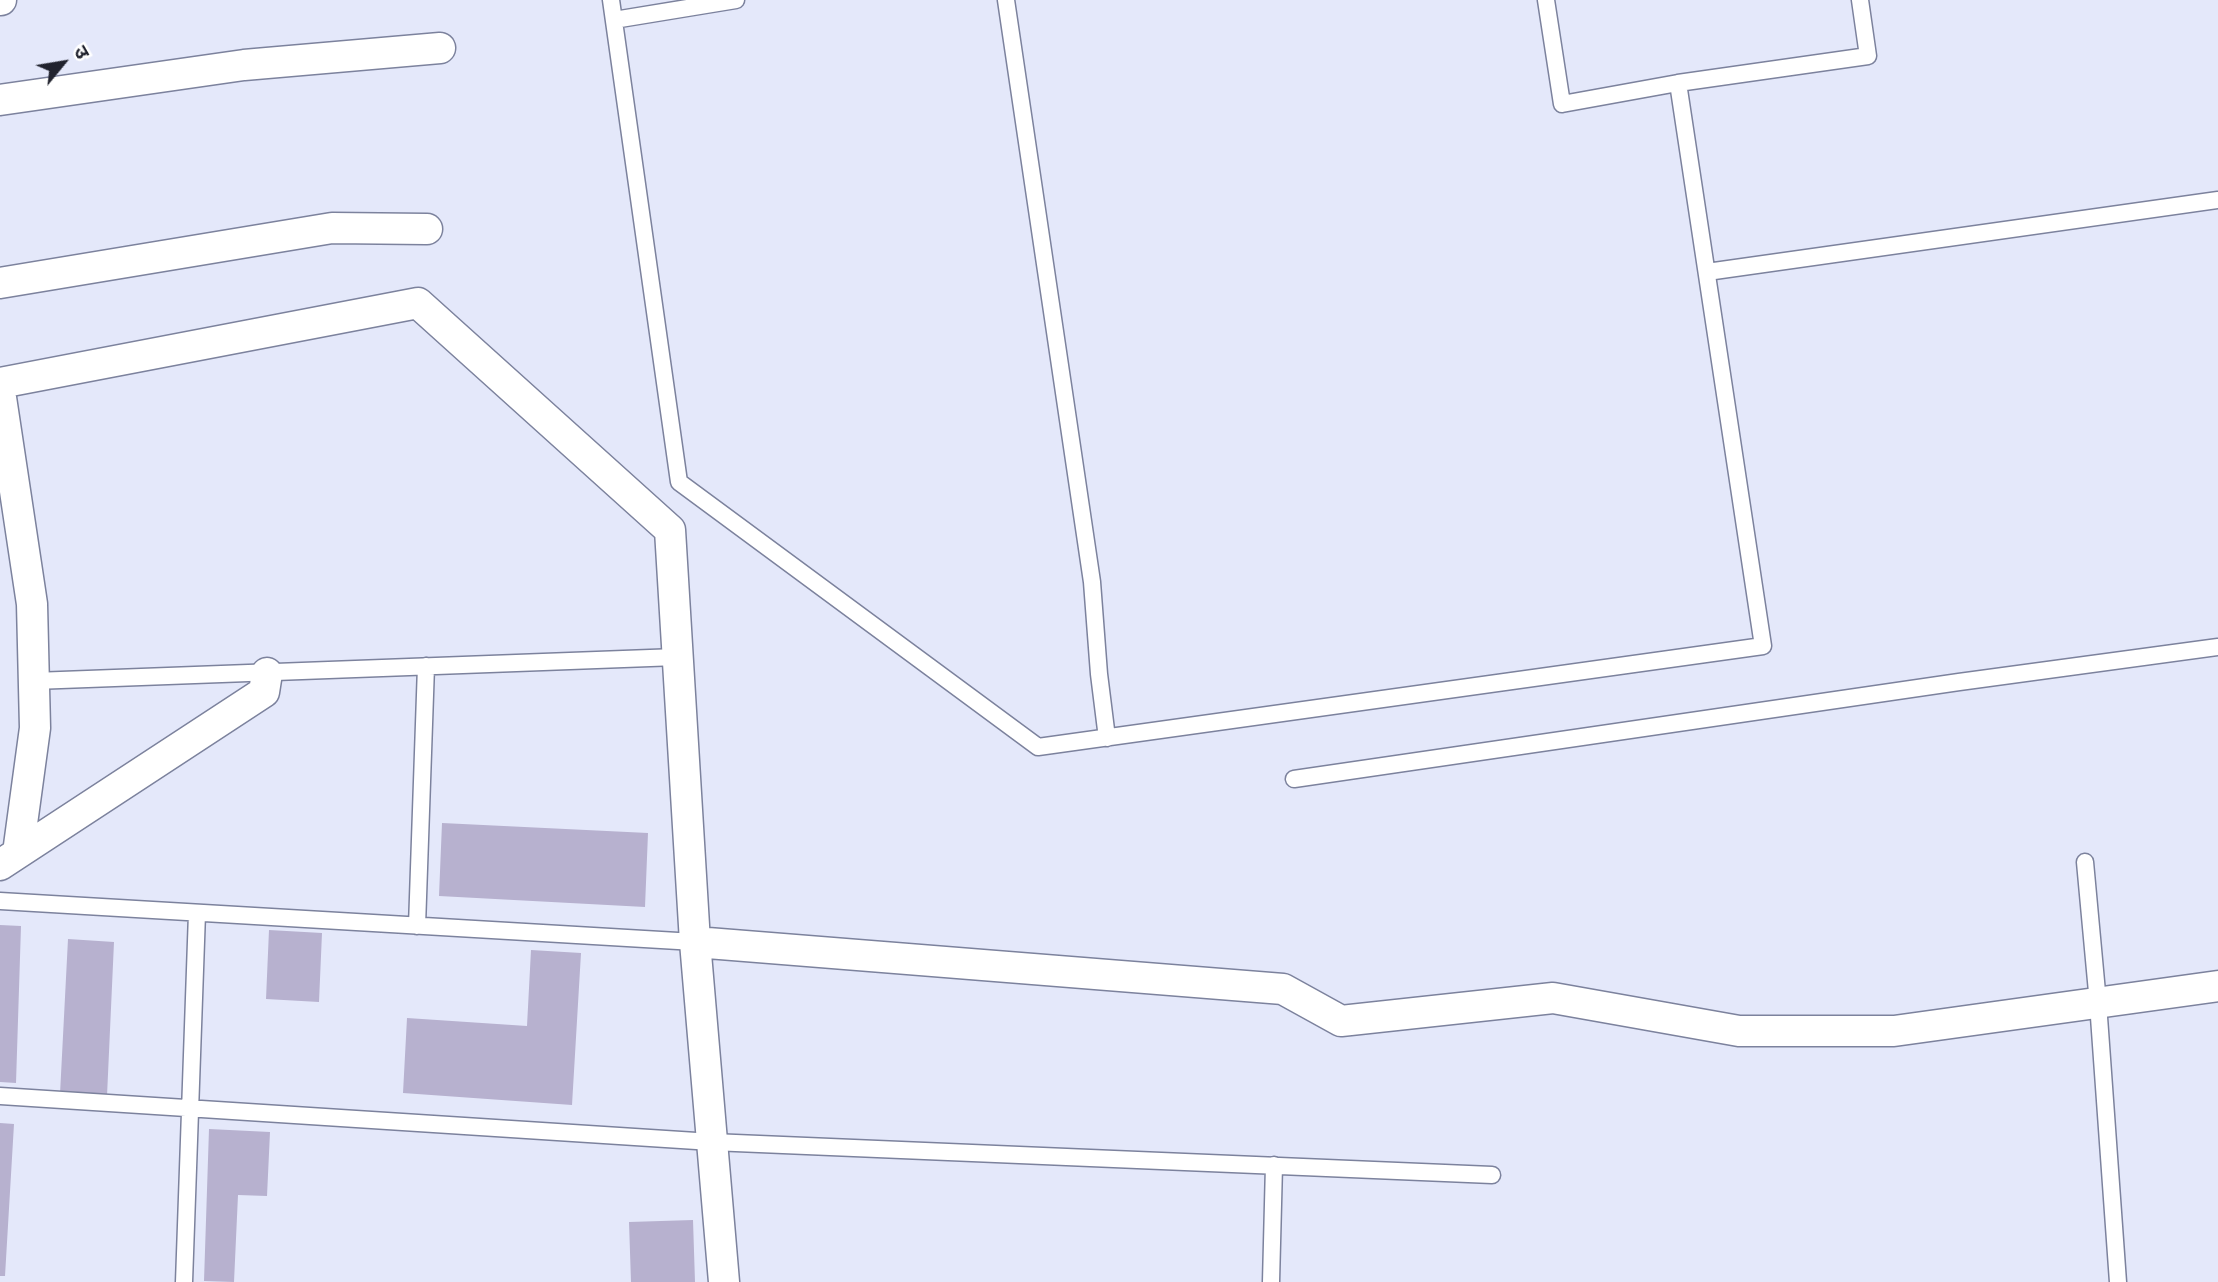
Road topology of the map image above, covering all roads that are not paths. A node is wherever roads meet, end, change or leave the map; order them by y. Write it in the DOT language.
graph roads {
  1 [pos="611,0"];
  2 [pos="736,0"];
  3 [pos="1006,0"];
  4 [pos="1546,0"];
  5 [pos="1860,0"];
  6 [pos="614,20"];
  7 [pos="440,48"];
  8 [pos="1678,83"];
  9 [pos="0,100"];
  10 [pos="2218,200"];
  11 [pos="427,229"];
  12 [pos="1707,272"];
  13 [pos="0,283"];
  14 [pos="0,383"];
  15 [pos="0,391"];
  16 [pos="2218,647"];
  17 [pos="677,657"];
  18 [pos="426,666"];
  19 [pos="267,673"];
  20 [pos="34,681"];
  21 [pos="1107,738"];
  22 [pos="1294,779"];
  23 [pos="9,859"];
  24 [pos="2085,862"];
  25 [pos="0,901"];
  26 [pos="197,913"];
  27 [pos="417,926"];
  28 [pos="695,942"];
  29 [pos="2218,986"];
  30 [pos="2098,1003"];
  31 [pos="0,1097"];
  32 [pos="190,1108"];
  33 [pos="712,1142"];
  34 [pos="1273,1165"];
  35 [pos="1492,1175"];
  36 [pos="184,1282"];
  37 [pos="724,1282"];
  38 [pos="1271,1282"];
  39 [pos="2118,1282"];
  1 -- 6 [label="lane"];
  2 -- 6 [label="lane"];
  3 -- 21 [label="lane"];
  4 -- 8 [label="lane"];
  5 -- 8 [label="lane"];
  6 -- 21 [label="lane"];
  7 -- 9 [label="street"];
  8 -- 12 [label="lane"];
  10 -- 12 [label="lane"];
  11 -- 13 [label="street"];
  12 -- 21 [label="lane"];
  14 -- 17 [label="street"];
  15 -- 20 [label="street"];
  16 -- 22 [label="lane"];
  17 -- 18 [label="lane"];
  17 -- 28 [label="street"];
  18 -- 19 [label="lane"];
  18 -- 27 [label="lane"];
  19 -- 20 [label="lane"];
  19 -- 23 [label="street"];
  20 -- 23 [label="street"];
  24 -- 30 [label="lane"];
  25 -- 26 [label="lane"];
  26 -- 27 [label="lane"];
  26 -- 32 [label="lane"];
  27 -- 28 [label="lane"];
  28 -- 30 [label="street"];
  28 -- 33 [label="street"];
  29 -- 30 [label="street"];
  30 -- 39 [label="lane"];
  31 -- 32 [label="lane"];
  32 -- 33 [label="lane"];
  32 -- 36 [label="lane"];
  33 -- 34 [label="lane"];
  33 -- 37 [label="street"];
  34 -- 35 [label="lane"];
  34 -- 38 [label="lane"];
}
